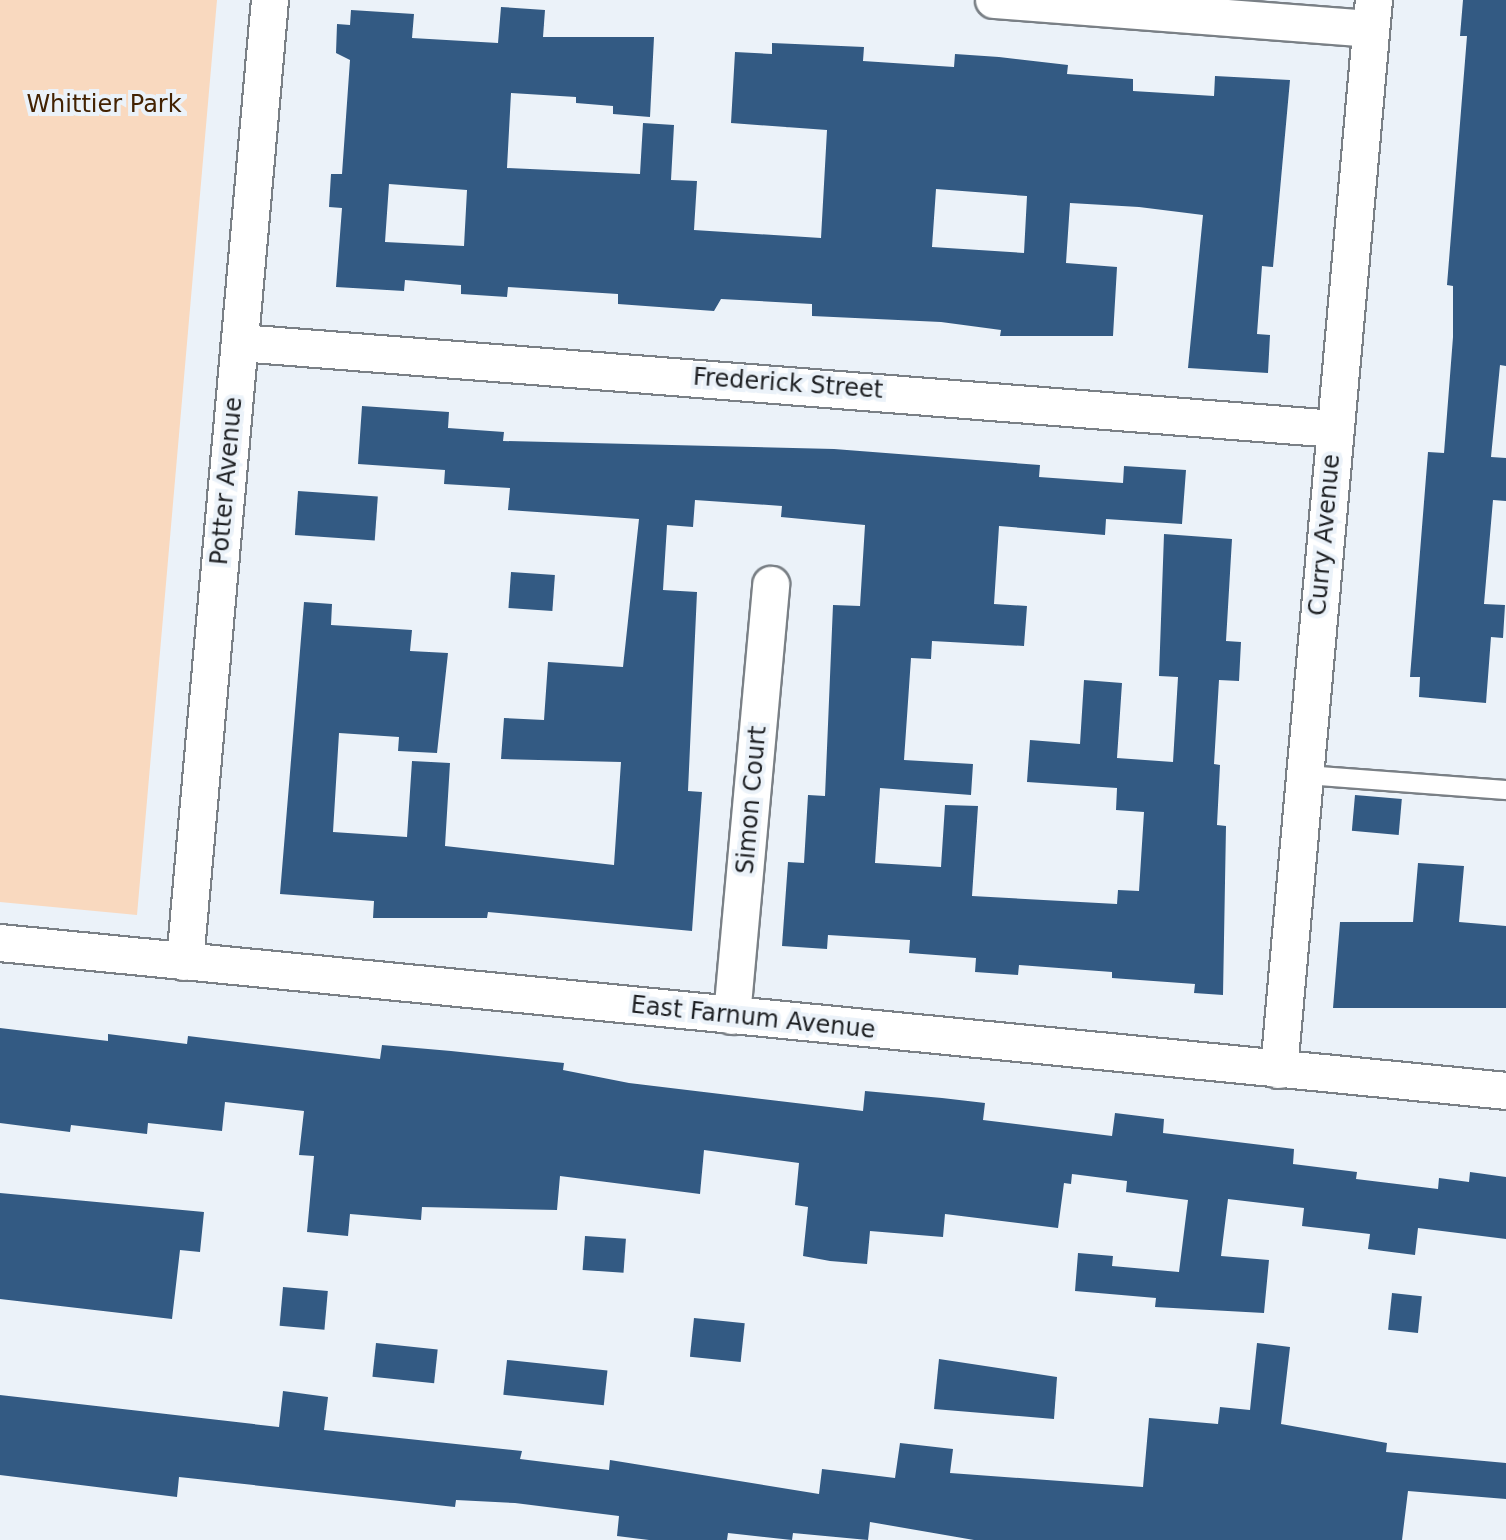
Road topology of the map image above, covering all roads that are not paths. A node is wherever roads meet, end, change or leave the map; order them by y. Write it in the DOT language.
graph roads {
  1 [pos="270,0"];
  2 [pos="994,0"];
  3 [pos="1372,14"];
  4 [pos="240,343"];
  5 [pos="1335,429"];
  6 [pos="771,585"];
  7 [pos="1305,775"];
  8 [pos="1506,790"];
  9 [pos="0,943"];
  10 [pos="185,962"];
  11 [pos="732,1016"];
  12 [pos="1279,1070"];
  13 [pos="1506,1091"];
  1 -- 4 [label="street, Potter Avenue"];
  2 -- 3 [label="street"];
  3 -- 5 [label="street, Curry Avenue"];
  4 -- 5 [label="street, Frederick Street"];
  4 -- 10 [label="street, Potter Avenue"];
  5 -- 7 [label="street, Curry Avenue"];
  6 -- 11 [label="street, Simon Court"];
  7 -- 8 [label="lane"];
  7 -- 12 [label="street, Curry Avenue"];
  9 -- 10 [label="street, East Farnum Avenue"];
  10 -- 11 [label="street, East Farnum Avenue"];
  11 -- 12 [label="street, East Farnum Avenue"];
  12 -- 13 [label="street, East Farnum Avenue"];
}
